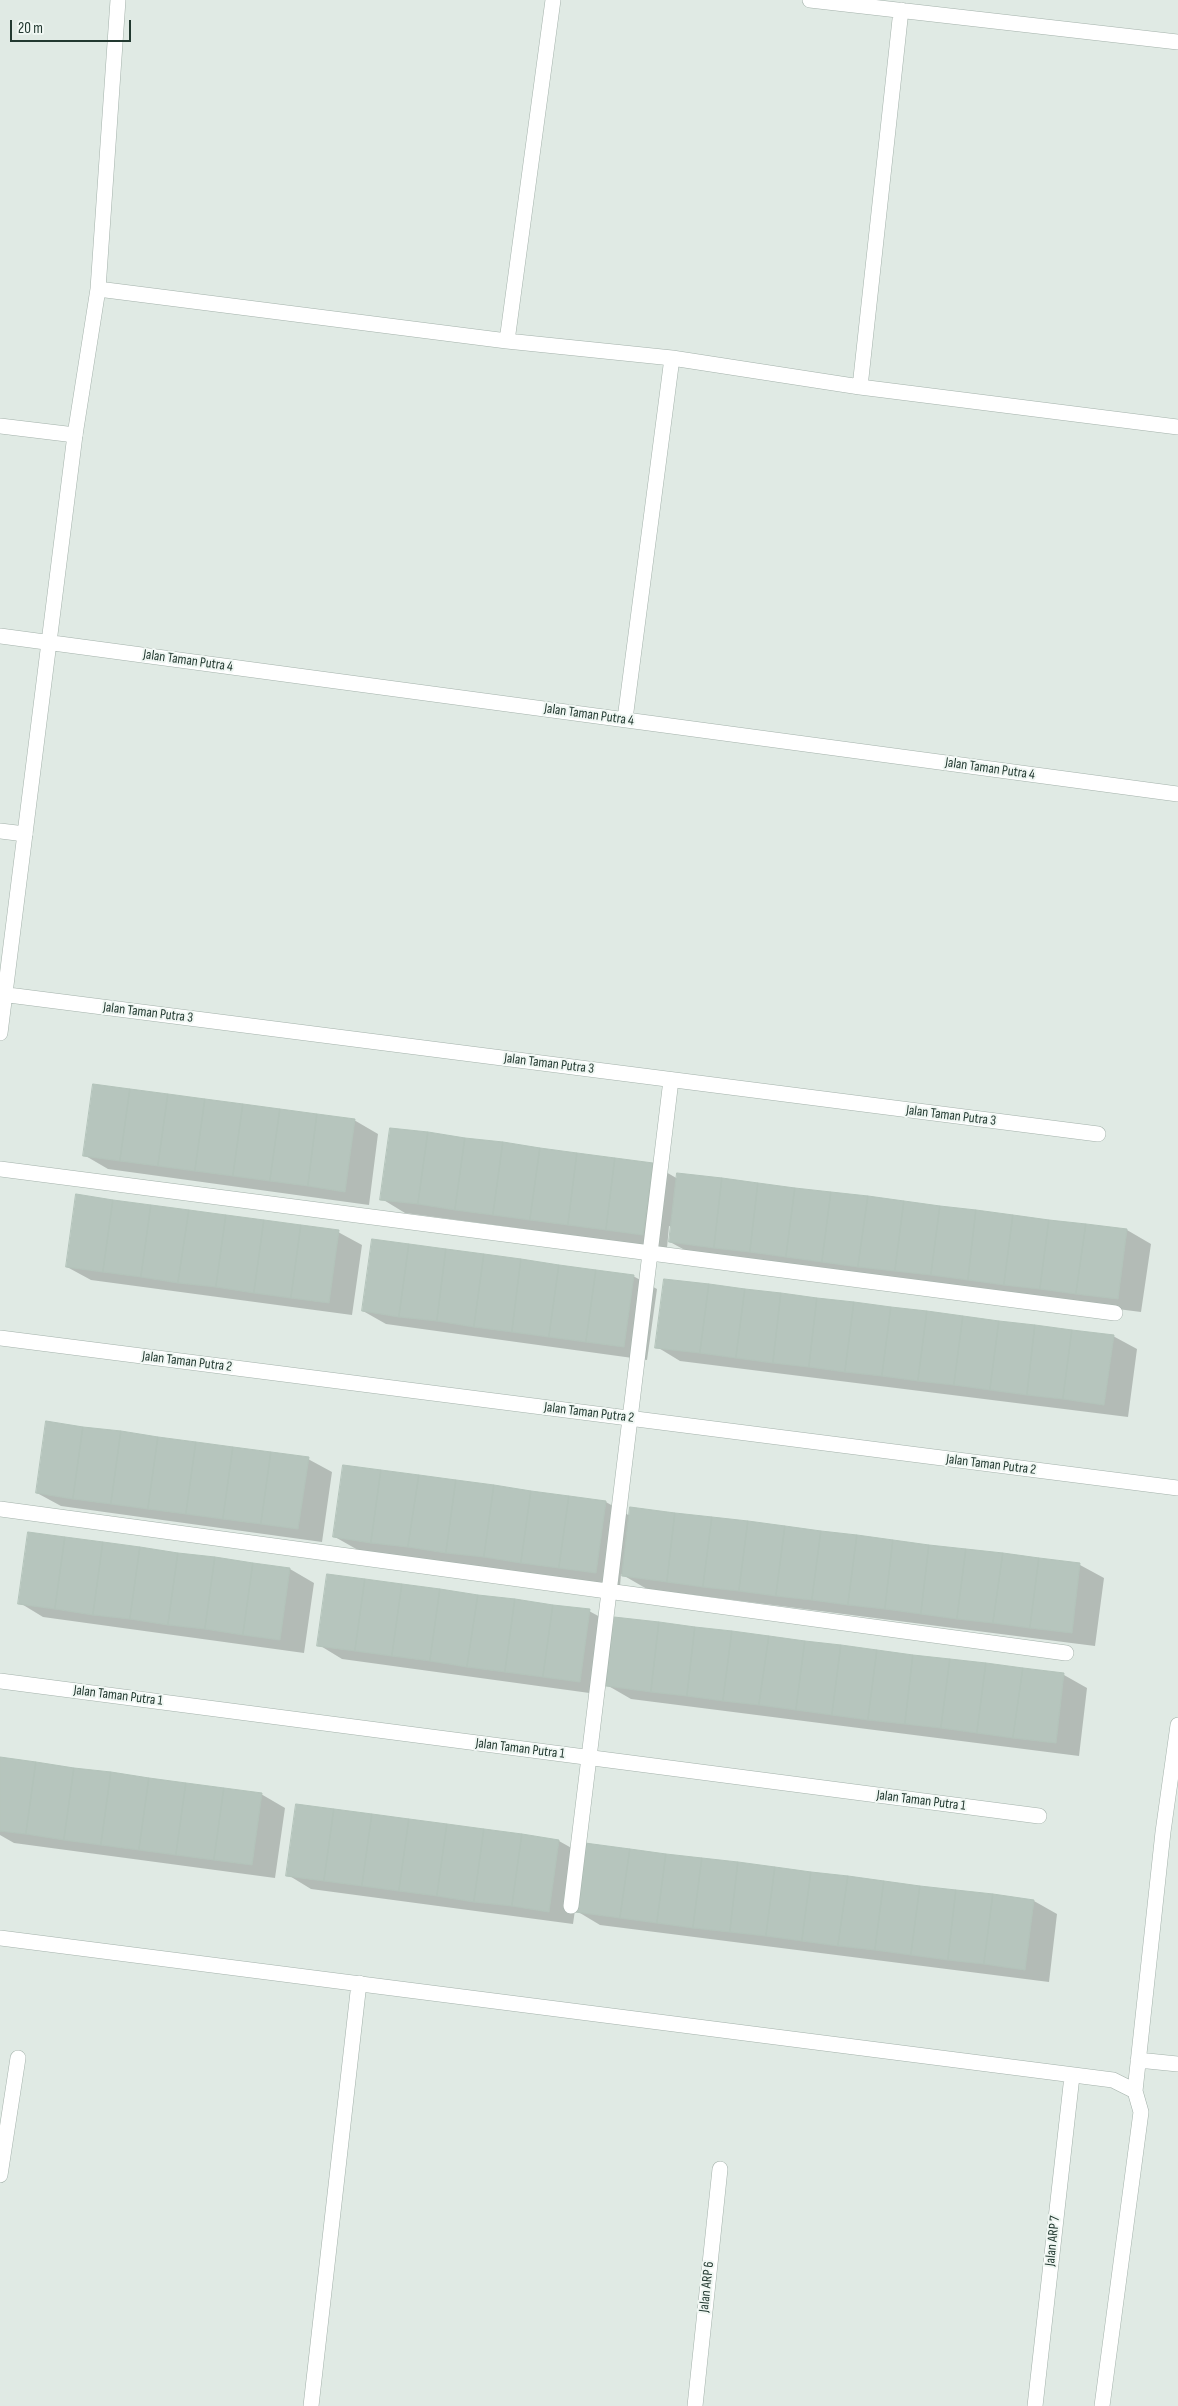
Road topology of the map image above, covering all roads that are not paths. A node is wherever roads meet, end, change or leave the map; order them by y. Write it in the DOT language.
graph roads {
  1 [pos="118,0"];
  2 [pos="554,0"];
  3 [pos="810,0"];
  4 [pos="901,10"];
  5 [pos="1178,42"];
  6 [pos="98,289"];
  7 [pos="507,341"];
  8 [pos="672,358"];
  9 [pos="860,386"];
  10 [pos="0,426"];
  11 [pos="1178,427"];
  12 [pos="75,435"];
  13 [pos="0,636"];
  14 [pos="49,642"];
  15 [pos="625,720"];
  16 [pos="1178,794"];
  17 [pos="0,831"];
  18 [pos="25,834"];
  19 [pos="2,994"];
  20 [pos="0,1033"];
  21 [pos="671,1080"];
  22 [pos="1098,1134"];
  23 [pos="0,1169"];
  24 [pos="650,1253"];
  25 [pos="1114,1312"];
  26 [pos="0,1338"];
  27 [pos="630,1419"];
  28 [pos="1178,1488"];
  29 [pos="0,1509"];
  30 [pos="609,1591"];
  31 [pos="1066,1653"];
  32 [pos="0,1681"];
  33 [pos="1178,1724"];
  34 [pos="588,1758"];
  35 [pos="1040,1816"];
  36 [pos="571,1906"];
  37 [pos="0,1938"];
  38 [pos="360,1983"];
  39 [pos="18,2058"];
  40 [pos="1138,2060"];
  41 [pos="1178,2064"];
  42 [pos="1072,2076"];
  43 [pos="1135,2091"];
  44 [pos="720,2168"];
  45 [pos="0,2175"];
  46 [pos="311,2406"];
  47 [pos="695,2406"];
  48 [pos="1035,2406"];
  49 [pos="1102,2406"];
  1 -- 6 [label="street"];
  2 -- 7 [label="street"];
  3 -- 4 [label="street"];
  4 -- 5 [label="street"];
  4 -- 9 [label="street"];
  6 -- 7 [label="street"];
  6 -- 12 [label="street"];
  7 -- 8 [label="street"];
  8 -- 9 [label="street"];
  8 -- 15 [label="street"];
  9 -- 11 [label="street"];
  10 -- 12 [label="street"];
  12 -- 14 [label="street"];
  13 -- 14 [label="street, Jalan Taman Putra 4"];
  14 -- 15 [label="street, Jalan Taman Putra 4"];
  14 -- 18 [label="street"];
  15 -- 16 [label="street, Jalan Taman Putra 4"];
  17 -- 18 [label="street"];
  18 -- 19 [label="street"];
  19 -- 20 [label="street"];
  19 -- 21 [label="street, Jalan Taman Putra 3"];
  21 -- 22 [label="street, Jalan Taman Putra 3"];
  21 -- 24 [label="street"];
  23 -- 24 [label="street"];
  24 -- 25 [label="street"];
  24 -- 27 [label="street"];
  26 -- 27 [label="street, Jalan Taman Putra 2"];
  27 -- 28 [label="street, Jalan Taman Putra 2"];
  27 -- 30 [label="street"];
  29 -- 30 [label="street"];
  30 -- 31 [label="street"];
  30 -- 34 [label="street"];
  32 -- 34 [label="street, Jalan Taman Putra 1"];
  33 -- 40 [label="street"];
  34 -- 35 [label="street, Jalan Taman Putra 1"];
  34 -- 36 [label="street"];
  37 -- 38 [label="street"];
  38 -- 42 [label="street"];
  38 -- 46 [label="street"];
  39 -- 45 [label="street"];
  40 -- 41 [label="street"];
  40 -- 43 [label="street"];
  42 -- 43 [label="street"];
  42 -- 48 [label="street, Jalan ARP 7"];
  43 -- 49 [label="street"];
  44 -- 47 [label="street, Jalan ARP 6"];
}
